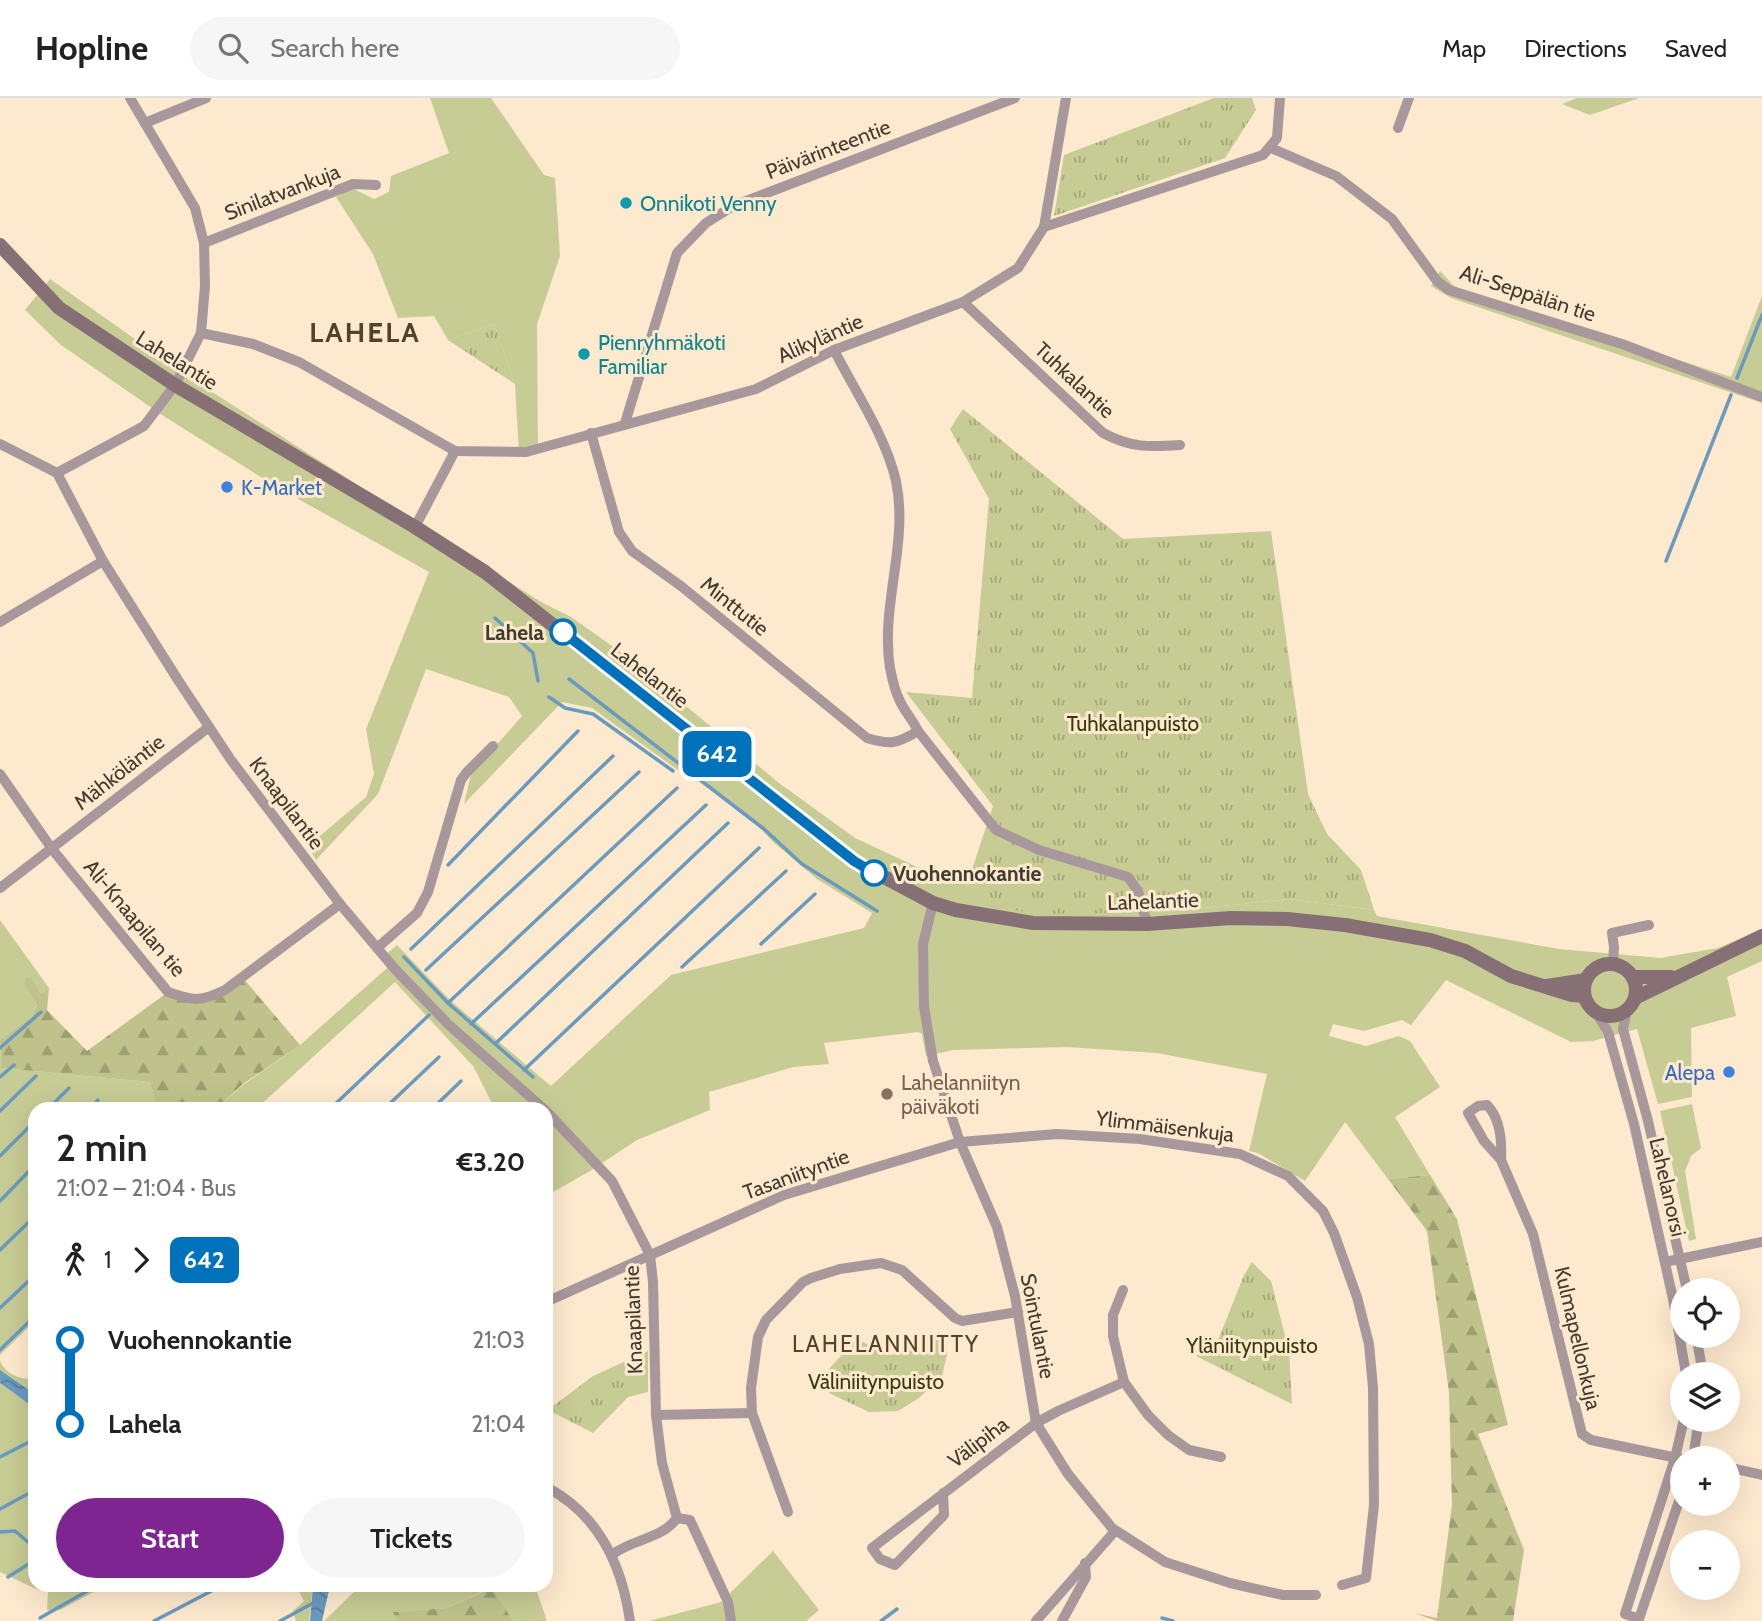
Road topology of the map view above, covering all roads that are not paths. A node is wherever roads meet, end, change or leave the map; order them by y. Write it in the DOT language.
graph roads {
  1 [pos="130,98"];
  2 [pos="206,98"];
  3 [pos="1014,98"];
  4 [pos="1066,98"];
  5 [pos="1280,98"];
  6 [pos="1409,98"];
  7 [pos="145,123"];
  8 [pos="1398,128"];
  9 [pos="1271,148"];
  10 [pos="376,185"];
  11 [pos="1044,227"];
  12 [pos="204,243"];
  13 [pos="0,245"];
  14 [pos="963,302"];
  15 [pos="201,333"];
  16 [pos="834,351"];
  17 [pos="175,385"];
  18 [pos="1762,397"];
  19 [pos="625,423"];
  20 [pos="591,433"];
  21 [pos="0,444"];
  22 [pos="1180,445"];
  23 [pos="455,451"];
  24 [pos="57,473"];
  25 [pos="415,527"];
  26 [pos="103,561"];
  27 [pos="0,622"];
  28 [pos="209,727"];
  29 [pos="918,731"];
  30 [pos="493,746"];
  31 [pos="0,774"];
  32 [pos="52,849"];
  33 [pos="0,888"];
  34 [pos="933,903"];
  35 [pos="340,904"];
  36 [pos="1147,924"];
  37 [pos="1649,925"];
  38 [pos="1762,936"];
  39 [pos="377,948"];
  40 [pos="1613,964"];
  41 [pos="1633,977"];
  42 [pos="1676,977"];
  43 [pos="1586,980"];
  44 [pos="1545,986"];
  45 [pos="1584,996"];
  46 [pos="1631,1004"];
  47 [pos="1596,1012"];
  48 [pos="536,1102"];
  49 [pos="553,1118"];
  50 [pos="960,1142"];
  51 [pos="1501,1160"];
  52 [pos="1762,1242"];
  53 [pos="650,1255"];
  54 [pos="1680,1259"];
  55 [pos="1665,1262"];
  56 [pos="1684,1278"];
  57 [pos="1124,1290"];
  58 [pos="553,1299"];
  59 [pos="1018,1312"];
  60 [pos="1684,1362"];
  61 [pos="1125,1382"];
  62 [pos="752,1413"];
  63 [pos="656,1415"];
  64 [pos="1036,1423"];
  65 [pos="1221,1457"];
  66 [pos="1670,1457"];
  67 [pos="1740,1470"];
  68 [pos="1762,1475"];
  69 [pos="1670,1485"];
  70 [pos="553,1490"];
  71 [pos="943,1493"];
  72 [pos="788,1512"];
  73 [pos="1674,1516"];
  74 [pos="677,1518"];
  75 [pos="1115,1531"];
  76 [pos="613,1554"];
  77 [pos="1085,1563"];
  78 [pos="1342,1585"];
  79 [pos="1316,1595"];
  80 [pos="630,1621"];
  81 [pos="731,1621"];
  82 [pos="1036,1621"];
  83 [pos="1062,1621"];
  1 -- 7 [label="street"];
  2 -- 7 [label="street"];
  3 -- 19 [label="street, Päivärinteentie"];
  4 -- 11 [label="street, Alikyläntie"];
  5 -- 9 [label="street"];
  6 -- 8 [label="street"];
  7 -- 12 [label="street"];
  9 -- 11 [label="street"];
  9 -- 18 [label="street, Ali-Seppälän tie"];
  10 -- 12 [label="street, Sinilatvankuja"];
  11 -- 14 [label="street, Alikyläntie"];
  12 -- 15 [label="street"];
  13 -- 17 [label="main road, Lahelantie"];
  14 -- 16 [label="street, Alikyläntie"];
  14 -- 22 [label="street, Tuhkalantie"];
  15 -- 17 [label="street"];
  15 -- 23 [label="street, Alikyläntie"];
  16 -- 19 [label="street, Alikyläntie"];
  16 -- 29 [label="street"];
  17 -- 24 [label="street"];
  17 -- 25 [label="main road, Lahelantie"];
  19 -- 20 [label="street, Alikyläntie"];
  20 -- 23 [label="street, Alikyläntie"];
  20 -- 29 [label="street, Minttutie"];
  21 -- 24 [label="street"];
  23 -- 25 [label="street"];
  24 -- 26 [label="street, Knaapilantie"];
  25 -- 34 [label="main road, Lahelantie"];
  26 -- 27 [label="street"];
  26 -- 28 [label="street, Knaapilantie"];
  28 -- 32 [label="street, Mähköläntie"];
  28 -- 35 [label="street, Knaapilantie"];
  29 -- 36 [label="street"];
  30 -- 39 [label="street"];
  31 -- 32 [label="street, Ali-Knaapilan tie"];
  32 -- 33 [label="street, Mähköläntie"];
  32 -- 35 [label="street, Ali-Knaapilan tie"];
  34 -- 36 [label="main road, Lahelantie"];
  34 -- 50 [label="street, Sointulantie"];
  35 -- 39 [label="street, Knaapilantie"];
  36 -- 44 [label="main road, Lahelantie"];
  37 -- 40 [label="street"];
  38 -- 42 [label="main road"];
  39 -- 48 [label="street, Knaapilantie"];
  40 -- 41 [label="main road"];
  40 -- 43 [label="main road, Lahelantie"];
  41 -- 42 [label="main road"];
  41 -- 46 [label="main road"];
  42 -- 46 [label="main road"];
  43 -- 44 [label="main road, Lahelantie"];
  43 -- 45 [label="main road"];
  44 -- 45 [label="main road, Lahelantie"];
  45 -- 47 [label="main road"];
  46 -- 47 [label="main road"];
  46 -- 54 [label="street, Lahelanorsi"];
  47 -- 55 [label="street, Lahelanorsi"];
  49 -- 53 [label="street, Knaapilantie"];
  50 -- 53 [label="street, Tasaniityntie"];
  50 -- 59 [label="street, Sointulantie"];
  50 -- 78 [label="street, Ylimmäisenkuja"];
  51 -- 51 [label="street, Kulmapellonkuja"];
  51 -- 66 [label="street, Kulmapellonkuja"];
  52 -- 54 [label="street"];
  53 -- 58 [label="street, Tasaniityntie"];
  53 -- 63 [label="street, Knaapilantie"];
  54 -- 55 [label="street"];
  54 -- 56 [label="street, Lahelanorsi"];
  55 -- 60 [label="street, Lahelanorsi"];
  57 -- 61 [label="street"];
  59 -- 62 [label="street"];
  59 -- 64 [label="street, Sointulantie"];
  61 -- 64 [label="street, Välipiha"];
  61 -- 65 [label="street"];
  62 -- 63 [label="street"];
  62 -- 72 [label="street"];
  63 -- 74 [label="street, Knaapilantie"];
  64 -- 71 [label="street, Välipiha"];
  64 -- 75 [label="street, Sointulantie"];
  67 -- 68 [label="street"];
  69 -- 73 [label="street"];
  70 -- 76 [label="street"];
  71 -- 71 [label="street, Välipiha"];
  74 -- 76 [label="street"];
  74 -- 81 [label="street"];
  75 -- 77 [label="street"];
  75 -- 79 [label="street, Sointulantie"];
  76 -- 80 [label="street"];
  77 -- 82 [label="street"];
  77 -- 83 [label="street"];
}
